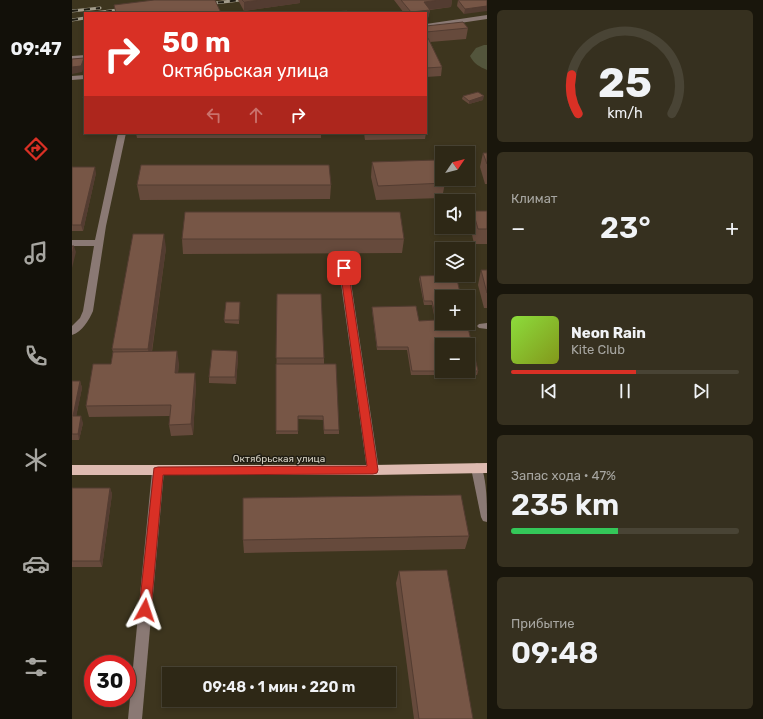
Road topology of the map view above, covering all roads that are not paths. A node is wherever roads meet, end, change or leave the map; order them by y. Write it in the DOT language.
graph roads {
  1 [pos="487,17"];
  2 [pos="427,26"];
  3 [pos="84,57"];
  4 [pos="72,58"];
  5 [pos="84,77"];
  6 [pos="72,78"];
  7 [pos="122,134"];
  8 [pos="72,243"];
  9 [pos="100,243"];
  10 [pos="344,268"];
  11 [pos="72,332"];
  12 [pos="482,468"];
  13 [pos="72,470"];
  14 [pos="373,470"];
  15 [pos="158,471"];
  16 [pos="487,517"];
  17 [pos="136,719"];
  1 -- 2 [label="street"];
  3 -- 4 [label="street"];
  5 -- 6 [label="street"];
  7 -- 9 [label="street"];
  8 -- 9 [label="street"];
  9 -- 11 [label="street"];
  10 -- 14 [label="street"];
  12 -- 14 [label="main road, Октябрьская улица"];
  12 -- 16 [label="street"];
  13 -- 15 [label="main road, Октябрьская улица"];
  14 -- 15 [label="main road, Октябрьская улица"];
  15 -- 17 [label="street"];
}
